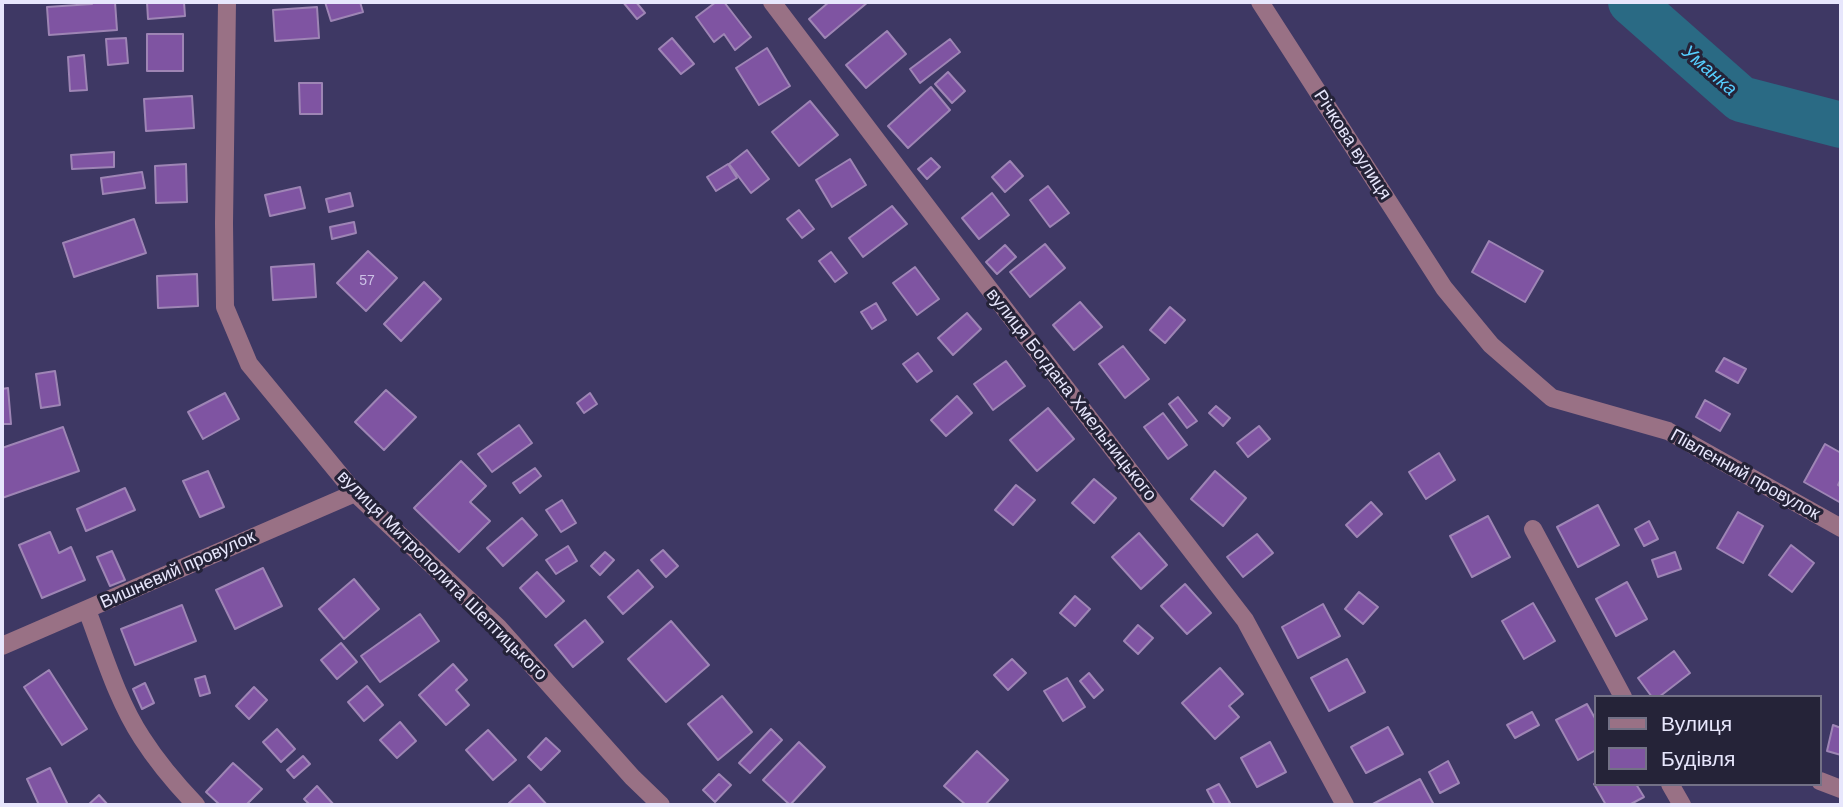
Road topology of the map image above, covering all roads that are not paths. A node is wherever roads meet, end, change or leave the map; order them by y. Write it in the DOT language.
graph roads {
  1 [pos="227,2"];
  2 [pos="772,2"];
  3 [pos="1260,2"];
  4 [pos="1444,288"];
  5 [pos="355,493"];
  6 [pos="1841,528"];
  7 [pos="1533,529"];
  8 [pos="87,610"];
  9 [pos="2,646"];
  10 [pos="1622,695"];
  11 [pos="1822,782"];
  12 [pos="1671,786"];
  13 [pos="1841,789"];
  14 [pos="196,805"];
  15 [pos="661,805"];
  16 [pos="1345,805"];
  17 [pos="1682,805"];
  1 -- 5 [label="street, вулиця Митрополита Шептицького"];
  2 -- 16 [label="street, вулиця Богдана Хмельницького"];
  3 -- 4 [label="street, Річкова вулиця"];
  4 -- 6 [label="street, Півленний провулок"];
  5 -- 8 [label="street, Вишневий провулок"];
  5 -- 15 [label="street, вулиця Митрополита Шептицького"];
  7 -- 10 [label="street"];
  8 -- 9 [label="street, Вишневий провулок"];
  8 -- 14 [label="street"];
  11 -- 13 [label="street"];
  12 -- 17 [label="street"];
}
